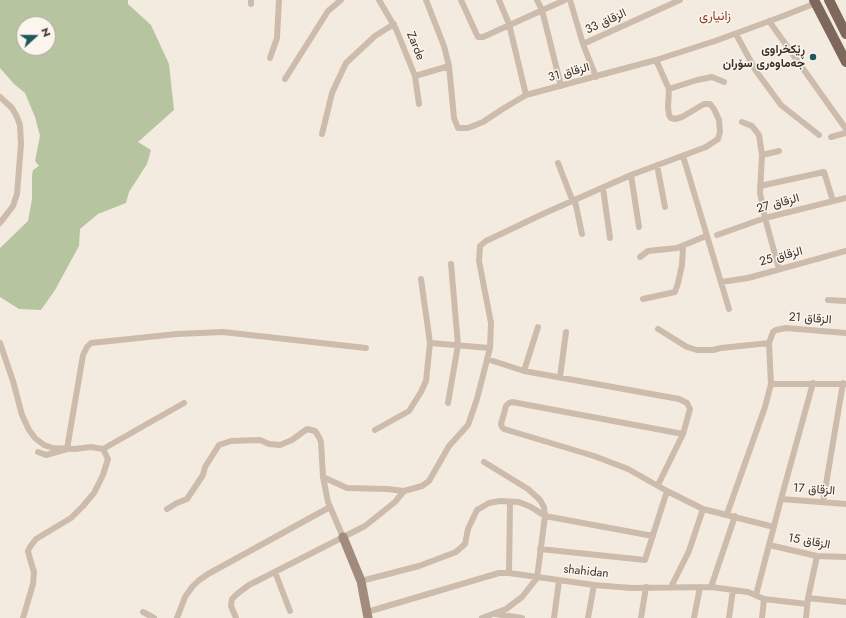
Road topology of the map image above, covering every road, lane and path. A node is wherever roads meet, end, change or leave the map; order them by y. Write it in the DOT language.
graph roads {
  1 [pos="279,0"];
  2 [pos="341,0"];
  3 [pos="379,0"];
  4 [pos="426,0"];
  5 [pos="461,0"];
  6 [pos="499,0"];
  7 [pos="537,0"];
  8 [pos="565,0"];
  9 [pos="570,0"];
  10 [pos="680,0"];
  11 [pos="830,0"];
  12 [pos="815,1"];
  13 [pos="542,10"];
  14 [pos="769,21"];
  15 [pos="394,24"];
  16 [pos="510,24"];
  17 [pos="736,34"];
  18 [pos="846,34"];
  19 [pos="583,44"];
  20 [pos="270,58"];
  21 [pos="656,60"];
  22 [pos="846,62"];
  23 [pos="449,66"];
  24 [pos="415,76"];
  25 [pos="596,77"];
  26 [pos="285,79"];
  27 [pos="724,82"];
  28 [pos="561,86"];
  29 [pos="669,89"];
  30 [pos="526,95"];
  31 [pos="0,97"];
  32 [pos="419,104"];
  33 [pos="742,122"];
  34 [pos="846,129"];
  35 [pos="846,133"];
  36 [pos="322,134"];
  37 [pos="819,135"];
  38 [pos="832,137"];
  39 [pos="779,151"];
  40 [pos="762,155"];
  41 [pos="683,156"];
  42 [pos="558,163"];
  43 [pos="657,165"];
  44 [pos="631,175"];
  45 [pos="760,186"];
  46 [pos="603,188"];
  47 [pos="846,198"];
  48 [pos="574,201"];
  49 [pos="833,201"];
  50 [pos="665,207"];
  51 [pos="765,218"];
  52 [pos="0,223"];
  53 [pos="638,227"];
  54 [pos="582,234"];
  55 [pos="717,235"];
  56 [pos="706,236"];
  57 [pos="610,238"];
  58 [pos="683,247"];
  59 [pos="846,251"];
  60 [pos="640,257"];
  61 [pos="451,264"];
  62 [pos="779,269"];
  63 [pos="421,279"];
  64 [pos="721,282"];
  65 [pos="643,298"];
  66 [pos="828,300"];
  67 [pos="846,301"];
  68 [pos="729,309"];
  69 [pos="538,327"];
  70 [pos="658,329"];
  71 [pos="566,332"];
  72 [pos="846,333"];
  73 [pos="769,342"];
  74 [pos="0,343"];
  75 [pos="430,343"];
  76 [pos="458,346"];
  77 [pos="366,348"];
  78 [pos="490,348"];
  79 [pos="487,360"];
  80 [pos="524,371"];
  81 [pos="560,377"];
  82 [pos="813,383"];
  83 [pos="771,384"];
  84 [pos="844,384"];
  85 [pos="184,403"];
  86 [pos="448,403"];
  87 [pos="375,430"];
  88 [pos="683,434"];
  89 [pos="67,449"];
  90 [pos="103,449"];
  91 [pos="38,452"];
  92 [pos="484,462"];
  93 [pos="323,477"];
  94 [pos="658,485"];
  95 [pos="667,491"];
  96 [pos="404,492"];
  97 [pos="781,499"];
  98 [pos="510,502"];
  99 [pos="823,502"];
  100 [pos="846,504"];
  101 [pos="330,507"];
  102 [pos="167,509"];
  103 [pos="703,509"];
  104 [pos="726,514"];
  105 [pos="545,516"];
  106 [pos="735,516"];
  107 [pos="774,527"];
  108 [pos="653,536"];
  109 [pos="344,537"];
  110 [pos="769,545"];
  111 [pos="540,549"];
  112 [pos="817,556"];
  113 [pos="846,557"];
  114 [pos="275,572"];
  115 [pos="509,573"];
  116 [pos="537,578"];
  117 [pos="361,581"];
  118 [pos="559,581"];
  119 [pos="594,585"];
  120 [pos="646,587"];
  121 [pos="672,587"];
  122 [pos="700,587"];
  123 [pos="711,587"];
  124 [pos="733,590"];
  125 [pos="756,595"];
  126 [pos="764,599"];
  127 [pos="808,601"];
  128 [pos="846,602"];
  129 [pos="290,611"];
  130 [pos="143,612"];
  131 [pos="494,614"];
  132 [pos="367,615"];
  133 [pos="23,618"];
  134 [pos="154,618"];
  135 [pos="178,618"];
  136 [pos="236,618"];
  137 [pos="482,618"];
  138 [pos="522,618"];
  139 [pos="554,618"];
  140 [pos="588,618"];
  141 [pos="641,618"];
  142 [pos="694,618"];
  143 [pos="729,618"];
  144 [pos="762,618"];
  145 [pos="806,618"];
  1 -- 20 [label="street"];
  2 -- 26 [label="street"];
  3 -- 15 [label="street, Zarde"];
  4 -- 23 [label="street, الزقاق 31"];
  5 -- 16 [label="street"];
  6 -- 16 [label="street"];
  7 -- 13 [label="street"];
  8 -- 13 [label="street"];
  9 -- 19 [label="street, الزقاق 33"];
  10 -- 19 [label="street, الزقاق 33"];
  11 -- 18 [label="main road"];
  12 -- 14 [label="street, الزقاق 31"];
  12 -- 22 [label="main road"];
  13 -- 16 [label="street"];
  13 -- 28 [label="street"];
  14 -- 17 [label="street, الزقاق 31"];
  14 -- 34 [label="street"];
  15 -- 24 [label="street, Zarde"];
  15 -- 36 [label="street"];
  16 -- 30 [label="street"];
  17 -- 21 [label="street, الزقاق 31"];
  17 -- 37 [label="street"];
  19 -- 25 [label="street"];
  21 -- 25 [label="street, الزقاق 31"];
  21 -- 29 [label="street"];
  23 -- 24 [label="street"];
  23 -- 30 [label="street, الزقاق 31"];
  24 -- 32 [label="street, Zarde"];
  25 -- 28 [label="street, الزقاق 31"];
  27 -- 29 [label="street"];
  28 -- 30 [label="street, الزقاق 31"];
  29 -- 41 [label="street"];
  31 -- 52 [label="street"];
  33 -- 40 [label="street"];
  35 -- 38 [label="street"];
  39 -- 40 [label="street"];
  40 -- 45 [label="street"];
  41 -- 43 [label="street"];
  41 -- 56 [label="street"];
  42 -- 48 [label="street"];
  43 -- 44 [label="street"];
  43 -- 50 [label="street"];
  44 -- 46 [label="street"];
  44 -- 53 [label="street"];
  45 -- 49 [label="street"];
  45 -- 51 [label="street"];
  46 -- 48 [label="street"];
  46 -- 57 [label="street"];
  47 -- 49 [label="street, الزقاق 27"];
  48 -- 54 [label="street"];
  48 -- 78 [label="street"];
  49 -- 51 [label="street, الزقاق 27"];
  51 -- 55 [label="street, الزقاق 27"];
  51 -- 62 [label="street"];
  56 -- 58 [label="street"];
  56 -- 64 [label="street"];
  58 -- 60 [label="street"];
  58 -- 65 [label="street"];
  59 -- 62 [label="street, الزقاق 25"];
  61 -- 76 [label="street"];
  62 -- 64 [label="street, الزقاق 25"];
  63 -- 75 [label="street"];
  64 -- 68 [label="street"];
  66 -- 67 [label="street"];
  69 -- 80 [label="street"];
  70 -- 73 [label="street"];
  71 -- 81 [label="street"];
  72 -- 73 [label="street, الزقاق 21"];
  73 -- 83 [label="street"];
  74 -- 89 [label="street"];
  75 -- 76 [label="street"];
  75 -- 87 [label="street"];
  76 -- 78 [label="street"];
  76 -- 86 [label="street"];
  77 -- 89 [label="street"];
  78 -- 79 [label="street"];
  79 -- 80 [label="street"];
  79 -- 96 [label="street"];
  80 -- 81 [label="street"];
  81 -- 88 [label="street"];
  82 -- 83 [label="street"];
  82 -- 84 [label="street"];
  82 -- 97 [label="street"];
  83 -- 104 [label="street"];
  84 -- 99 [label="street"];
  85 -- 90 [label="street"];
  88 -- 94 [label="street"];
  88 -- 94 [label="street"];
  89 -- 90 [label="street"];
  89 -- 91 [label="street"];
  90 -- 133 [label="street"];
  92 -- 105 [label="street"];
  93 -- 96 [label="street"];
  93 -- 101 [label="street"];
  93 -- 102 [label="street"];
  94 -- 95 [label="street"];
  95 -- 103 [label="street"];
  95 -- 108 [label="street"];
  96 -- 109 [label="street"];
  97 -- 99 [label="street, الزقاق 17"];
  97 -- 107 [label="street"];
  98 -- 105 [label="street"];
  98 -- 115 [label="street"];
  98 -- 117 [label="street"];
  99 -- 100 [label="street, الزقاق 17"];
  101 -- 109 [label="street"];
  101 -- 135 [label="street"];
  103 -- 104 [label="street"];
  103 -- 121 [label="street"];
  104 -- 106 [label="street"];
  105 -- 108 [label="street"];
  105 -- 111 [label="street"];
  106 -- 107 [label="street"];
  106 -- 123 [label="street"];
  107 -- 110 [label="street"];
  108 -- 111 [label="street"];
  109 -- 114 [label="street"];
  109 -- 117 [label="street"];
  110 -- 112 [label="street, الزقاق 15"];
  110 -- 125 [label="street"];
  111 -- 116 [label="street"];
  112 -- 113 [label="street, الزقاق 15"];
  112 -- 127 [label="street"];
  114 -- 129 [label="street"];
  114 -- 136 [label="street"];
  115 -- 116 [label="street, shahidan"];
  115 -- 132 [label="street, shahidan"];
  116 -- 118 [label="street, shahidan"];
  116 -- 131 [label="street"];
  117 -- 132 [label="street"];
  118 -- 119 [label="street, shahidan"];
  118 -- 139 [label="street"];
  119 -- 120 [label="street, shahidan"];
  119 -- 140 [label="street"];
  120 -- 121 [label="street, shahidan"];
  120 -- 141 [label="street"];
  121 -- 122 [label="street, shahidan"];
  122 -- 123 [label="street, shahidan"];
  122 -- 142 [label="street"];
  123 -- 124 [label="street, shahidan"];
  124 -- 125 [label="street, shahidan"];
  124 -- 143 [label="street"];
  125 -- 126 [label="street, shahidan"];
  126 -- 127 [label="street, shahidan"];
  126 -- 144 [label="street"];
  127 -- 128 [label="street, shahidan"];
  127 -- 145 [label="street"];
  130 -- 134 [label="street"];
  131 -- 137 [label="street"];
  131 -- 138 [label="street"];
}
